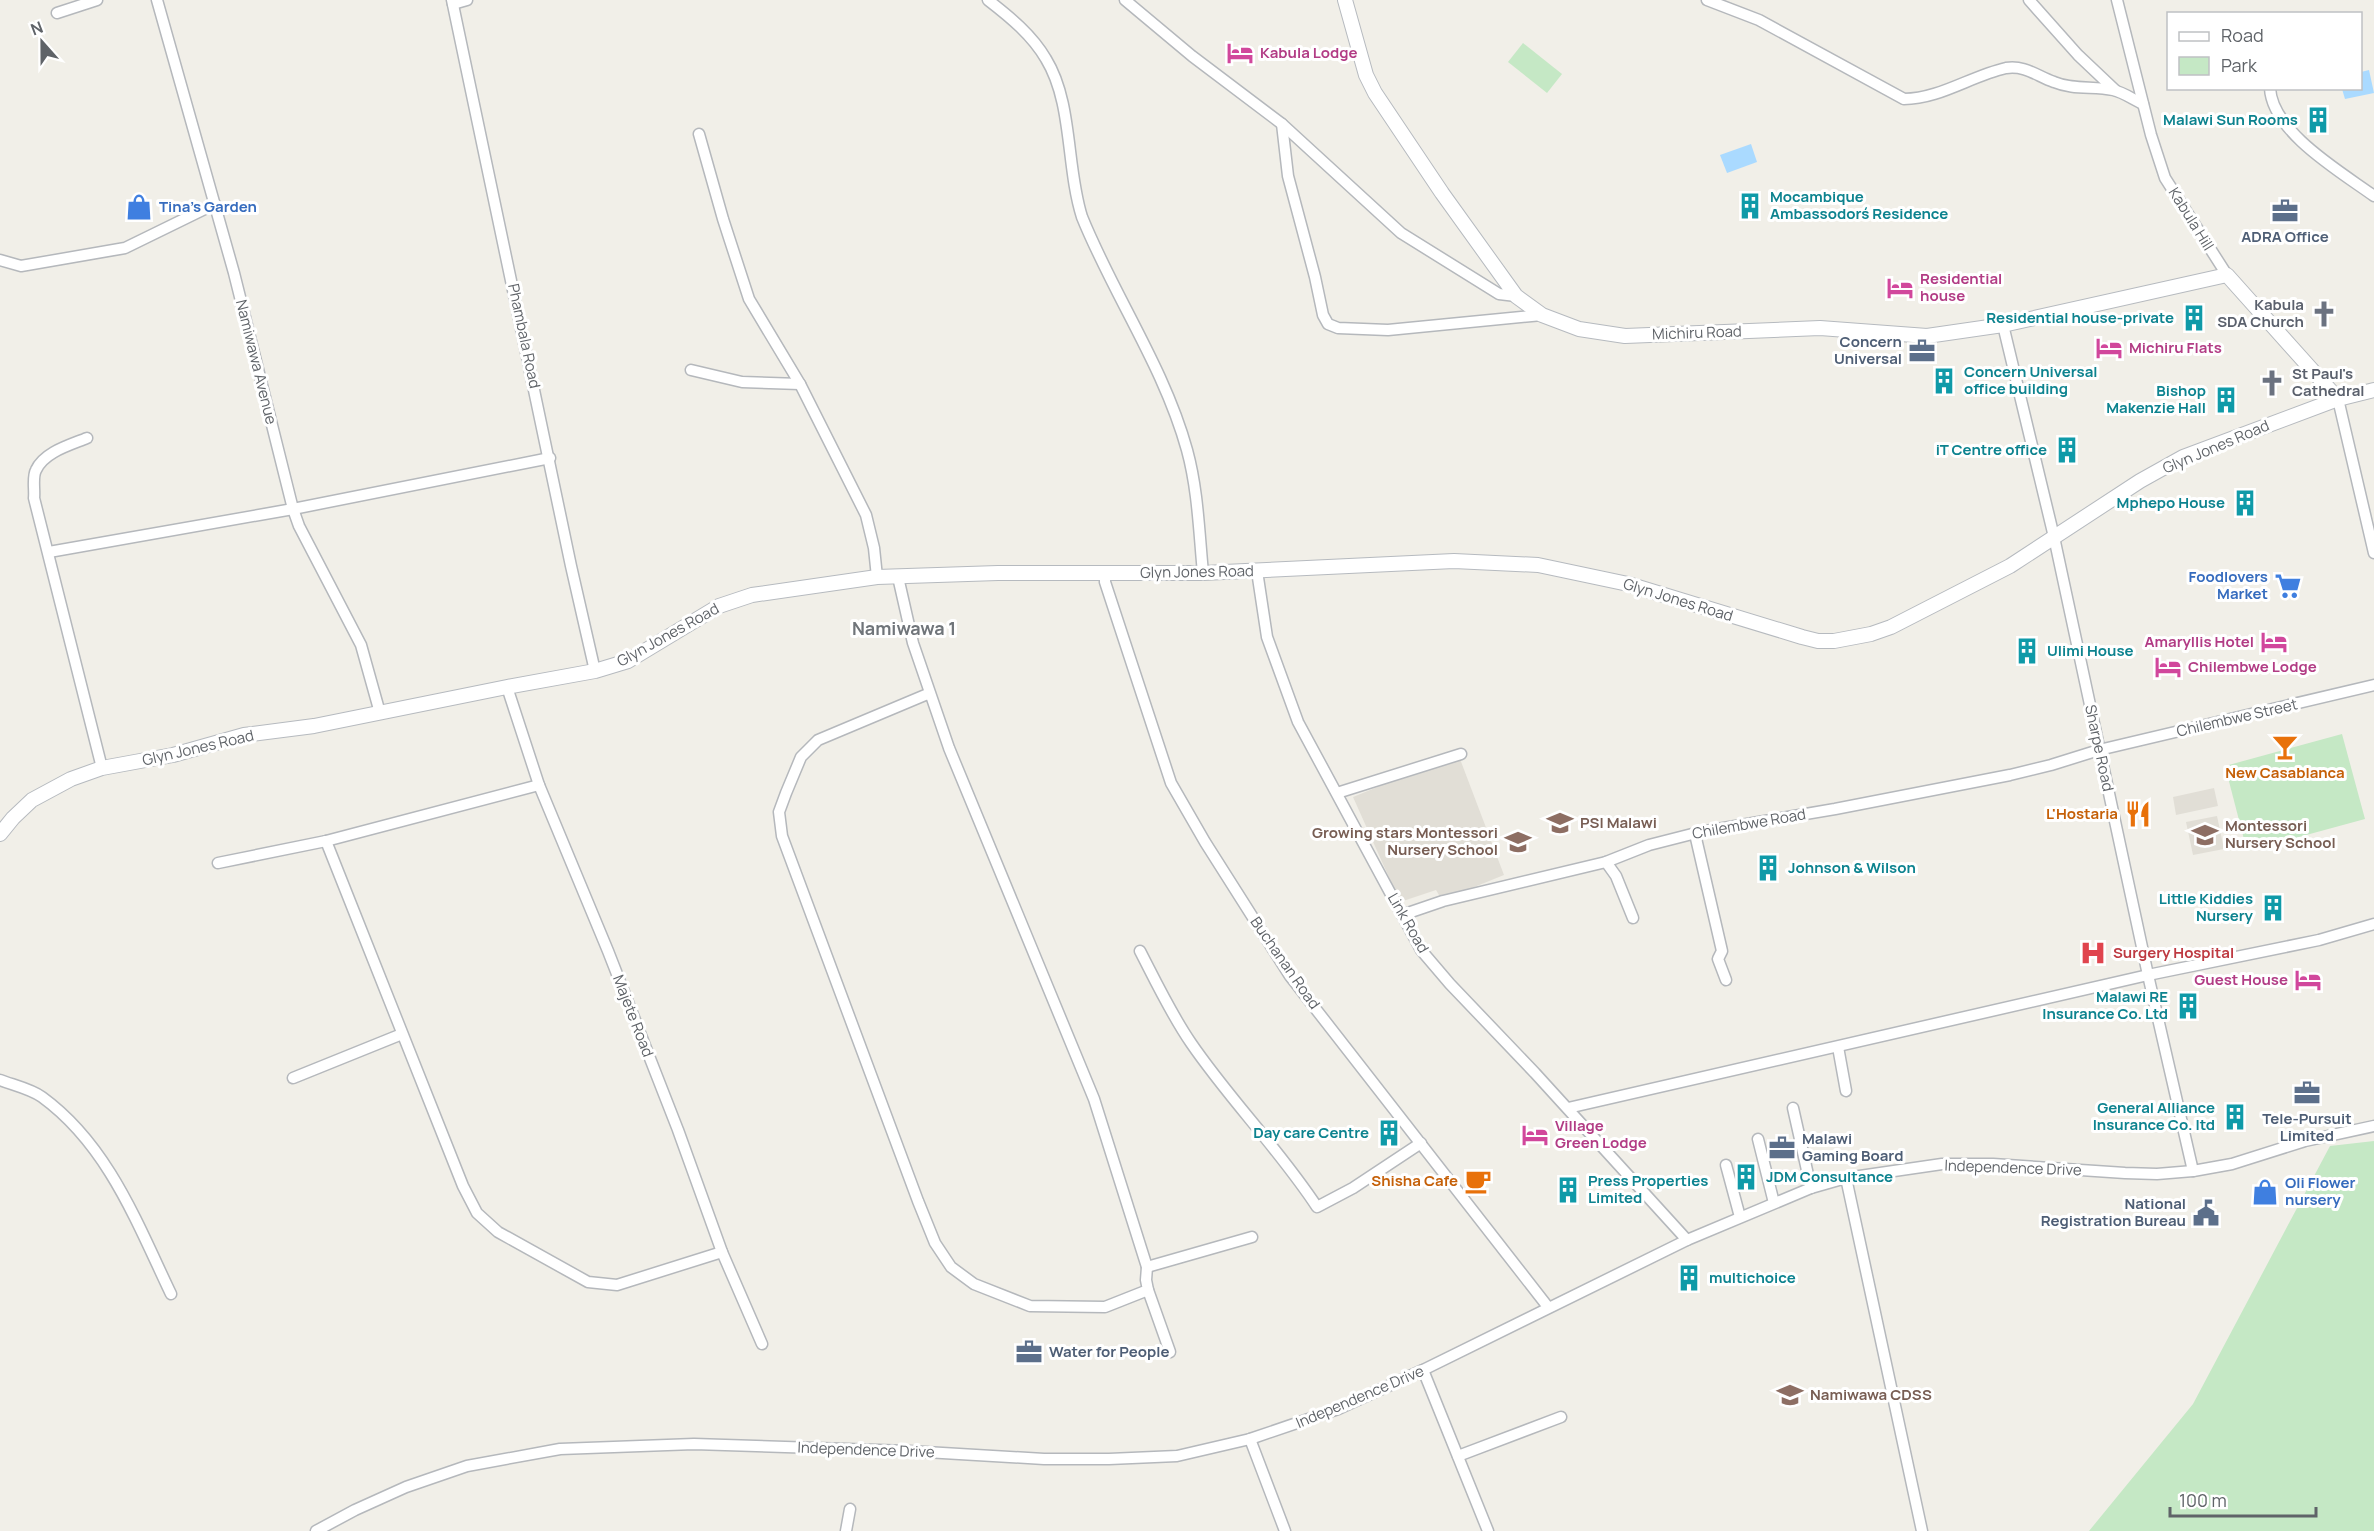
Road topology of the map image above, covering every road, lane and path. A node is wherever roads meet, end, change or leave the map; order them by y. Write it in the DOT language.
graph roads {
  1 [pos="97,0"];
  2 [pos="157,0"];
  3 [pos="467,0"];
  4 [pos="988,0"];
  5 [pos="1125,0"];
  6 [pos="1345,0"];
  7 [pos="1707,0"];
  8 [pos="2029,0"];
  9 [pos="2117,0"];
  10 [pos="453,2"];
  11 [pos="57,13"];
  12 [pos="2115,90"];
  13 [pos="2270,90"];
  14 [pos="2143,104"];
  15 [pos="1282,124"];
  16 [pos="699,134"];
  17 [pos="2374,196"];
  18 [pos="215,204"];
  19 [pos="0,260"];
  20 [pos="2227,276"];
  21 [pos="1516,296"];
  22 [pos="1542,315"];
  23 [pos="2003,325"];
  24 [pos="691,370"];
  25 [pos="800,384"];
  26 [pos="2374,390"];
  27 [pos="2338,399"];
  28 [pos="87,438"];
  29 [pos="550,458"];
  30 [pos="292,509"];
  31 [pos="2054,537"];
  32 [pos="49,552"];
  33 [pos="2374,553"];
  34 [pos="1257,571"];
  35 [pos="1105,573"];
  36 [pos="1203,573"];
  37 [pos="877,577"];
  38 [pos="898,577"];
  39 [pos="595,671"];
  40 [pos="2374,685"];
  41 [pos="507,687"];
  42 [pos="930,693"];
  43 [pos="380,713"];
  44 [pos="2099,750"];
  45 [pos="1461,754"];
  46 [pos="102,768"];
  47 [pos="539,785"];
  48 [pos="1337,793"];
  49 [pos="0,834"];
  50 [pos="1695,834"];
  51 [pos="326,841"];
  52 [pos="1606,861"];
  53 [pos="218,863"];
  54 [pos="1402,915"];
  55 [pos="1633,918"];
  56 [pos="2374,924"];
  57 [pos="1140,951"];
  58 [pos="2148,975"];
  59 [pos="1726,980"];
  60 [pos="402,1034"];
  61 [pos="1838,1047"];
  62 [pos="293,1078"];
  63 [pos="0,1080"];
  64 [pos="1846,1091"];
  65 [pos="1568,1108"];
  66 [pos="1794,1108"];
  67 [pos="2374,1126"];
  68 [pos="1758,1139"];
  69 [pos="1421,1143"];
  70 [pos="1726,1165"];
  71 [pos="2193,1171"];
  72 [pos="1846,1178"];
  73 [pos="1811,1188"];
  74 [pos="1774,1203"];
  75 [pos="1740,1217"];
  76 [pos="1252,1237"];
  77 [pos="1687,1240"];
  78 [pos="722,1252"];
  79 [pos="1147,1267"];
  80 [pos="1149,1290"];
  81 [pos="171,1294"];
  82 [pos="1548,1307"];
  83 [pos="762,1344"];
  84 [pos="1170,1352"];
  85 [pos="1423,1370"];
  86 [pos="1561,1417"];
  87 [pos="1250,1439"];
  88 [pos="1458,1456"];
  89 [pos="850,1509"];
  90 [pos="316,1531"];
  91 [pos="846,1531"];
  92 [pos="1285,1531"];
  93 [pos="1488,1531"];
  94 [pos="1922,1531"];
  1 -- 11 [label="street"];
  2 -- 18 [label="street, Namiwawa Avenue"];
  3 -- 10 [label="street"];
  4 -- 36 [label="street"];
  5 -- 15 [label="street"];
  6 -- 21 [label="street, Michiru Road"];
  7 -- 12 [label="street"];
  8 -- 12 [label="street"];
  9 -- 14 [label="street, Kabula Hill"];
  10 -- 29 [label="street, Phambala Road"];
  12 -- 14 [label="street"];
  13 -- 17 [label="street"];
  14 -- 20 [label="street, Kabula Hill"];
  15 -- 21 [label="street"];
  15 -- 22 [label="street"];
  16 -- 25 [label="street"];
  18 -- 19 [label="street"];
  18 -- 30 [label="street, Namiwawa Avenue"];
  20 -- 23 [label="street, Michiru Road"];
  20 -- 27 [label="street, Kabula Hill"];
  21 -- 22 [label="street, Michiru Road"];
  22 -- 23 [label="street, Michiru Road"];
  23 -- 31 [label="street, Sharpe Road"];
  24 -- 25 [label="street"];
  25 -- 37 [label="street"];
  26 -- 27 [label="street, Glyn Jones Road"];
  27 -- 31 [label="street, Glyn Jones Road"];
  27 -- 33 [label="street"];
  28 -- 32 [label="street"];
  29 -- 30 [label="street"];
  29 -- 39 [label="street, Phambala Road"];
  30 -- 32 [label="street"];
  30 -- 43 [label="street, Namiwawa Avenue"];
  31 -- 34 [label="street, Glyn Jones Road"];
  31 -- 44 [label="street, Sharpe Road"];
  32 -- 46 [label="street"];
  34 -- 36 [label="street, Glyn Jones Road"];
  34 -- 48 [label="street, Link Road"];
  35 -- 36 [label="street, Glyn Jones Road"];
  35 -- 38 [label="street, Glyn Jones Road"];
  35 -- 69 [label="street, Buchanan Road"];
  37 -- 38 [label="street, Glyn Jones Road"];
  37 -- 39 [label="street, Glyn Jones Road"];
  38 -- 42 [label="street"];
  39 -- 41 [label="street, Glyn Jones Road"];
  40 -- 44 [label="street, Chilembwe Street"];
  41 -- 43 [label="street, Glyn Jones Road"];
  41 -- 47 [label="street, Majete Road"];
  42 -- 79 [label="street"];
  42 -- 80 [label="street"];
  43 -- 46 [label="street, Glyn Jones Road"];
  44 -- 50 [label="street, Chilembwe Road"];
  44 -- 58 [label="street, Sharpe Road"];
  45 -- 48 [label="street"];
  46 -- 49 [label="street, Glyn Jones Road"];
  47 -- 51 [label="street"];
  47 -- 78 [label="street, Majete Road"];
  48 -- 54 [label="street, Link Road"];
  50 -- 52 [label="street, Chilembwe Road"];
  50 -- 59 [label="street"];
  51 -- 53 [label="street"];
  51 -- 60 [label="street"];
  52 -- 54 [label="street, Chilembwe Road"];
  52 -- 55 [label="street"];
  54 -- 65 [label="street, Link Road"];
  56 -- 58 [label="street"];
  57 -- 69 [label="street"];
  58 -- 61 [label="street"];
  58 -- 71 [label="street, Sharpe Road"];
  60 -- 62 [label="street"];
  60 -- 78 [label="street"];
  61 -- 64 [label="street"];
  61 -- 65 [label="street"];
  63 -- 81 [label="street"];
  65 -- 77 [label="street, Link Road"];
  66 -- 73 [label="street"];
  67 -- 71 [label="street, Independence Drive"];
  68 -- 74 [label="street"];
  69 -- 82 [label="street, Buchanan Road"];
  70 -- 75 [label="street"];
  71 -- 72 [label="street, Independence Drive"];
  72 -- 73 [label="street, Independence Drive"];
  72 -- 94 [label="street"];
  73 -- 74 [label="street, Independence Drive"];
  74 -- 75 [label="street, Independence Drive"];
  75 -- 77 [label="street, Independence Drive"];
  76 -- 79 [label="street"];
  77 -- 82 [label="street, Independence Drive"];
  78 -- 83 [label="street, Majete Road"];
  79 -- 80 [label="street"];
  80 -- 84 [label="street"];
  82 -- 85 [label="street, Independence Drive"];
  85 -- 87 [label="street, Independence Drive"];
  85 -- 88 [label="street"];
  86 -- 88 [label="street"];
  87 -- 90 [label="street, Independence Drive"];
  87 -- 92 [label="street"];
  88 -- 93 [label="street"];
  89 -- 91 [label="street"];
}
